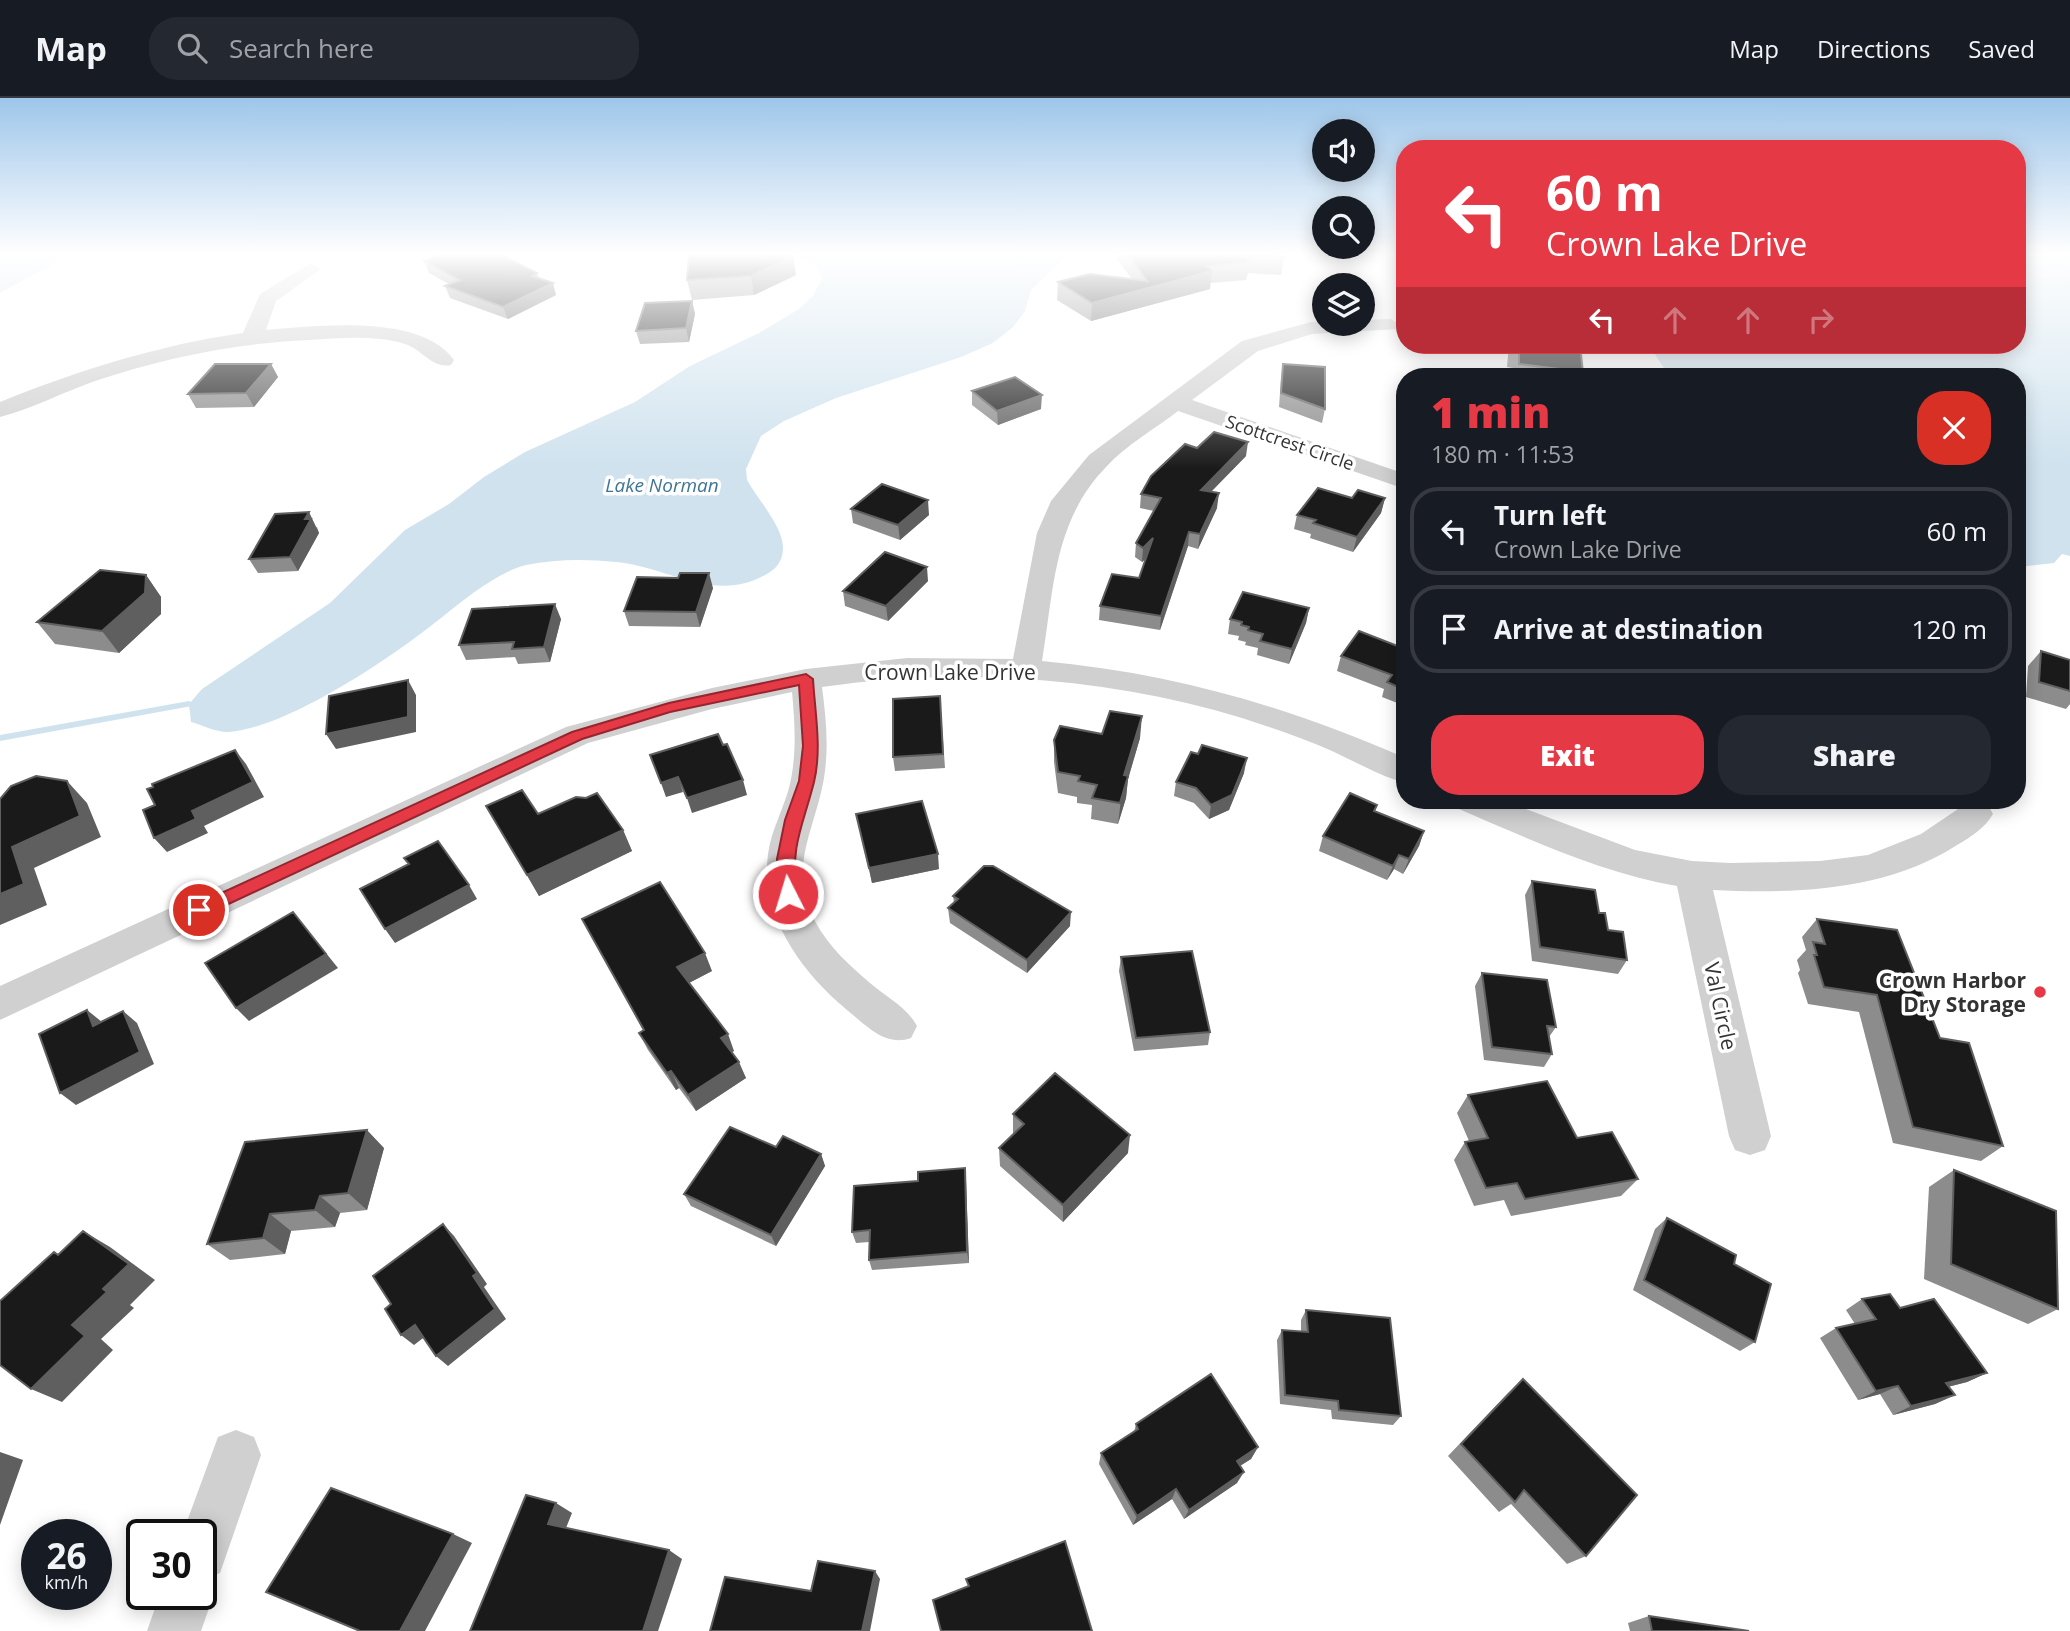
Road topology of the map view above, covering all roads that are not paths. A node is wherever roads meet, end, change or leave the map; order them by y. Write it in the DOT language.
graph roads {
  1 [pos="257,326"];
  2 [pos="1377,326"];
  3 [pos="252,338"];
  4 [pos="443,360"];
  5 [pos="1174,402"];
  6 [pos="0,410"];
  7 [pos="1396,479"];
  8 [pos="1026,670"];
  9 [pos="806,679"];
  10 [pos="1396,767"];
  11 [pos="1493,809"];
  12 [pos="1976,814"];
  13 [pos="1692,875"];
  14 [pos="0,1004"];
  15 [pos="897,1026"];
  16 [pos="1750,1136"];
  17 [pos="236,1455"];
  18 [pos="213,1519"];
  19 [pos="181,1610"];
  20 [pos="174,1631"];
  1 -- 3 [label="street"];
  2 -- 5 [label="street"];
  3 -- 4 [label="street"];
  3 -- 6 [label="street"];
  5 -- 7 [label="street, Scottcrest Circle"];
  5 -- 8 [label="street"];
  8 -- 9 [label="street, Crown Lake Drive"];
  8 -- 10 [label="street, Crown Lake Drive"];
  9 -- 14 [label="street, Crown Lake Drive"];
  9 -- 15 [label="street"];
  11 -- 13 [label="street"];
  12 -- 13 [label="street"];
  13 -- 16 [label="street, Val Circle"];
  17 -- 18 [label="street"];
  19 -- 20 [label="street"];
}
